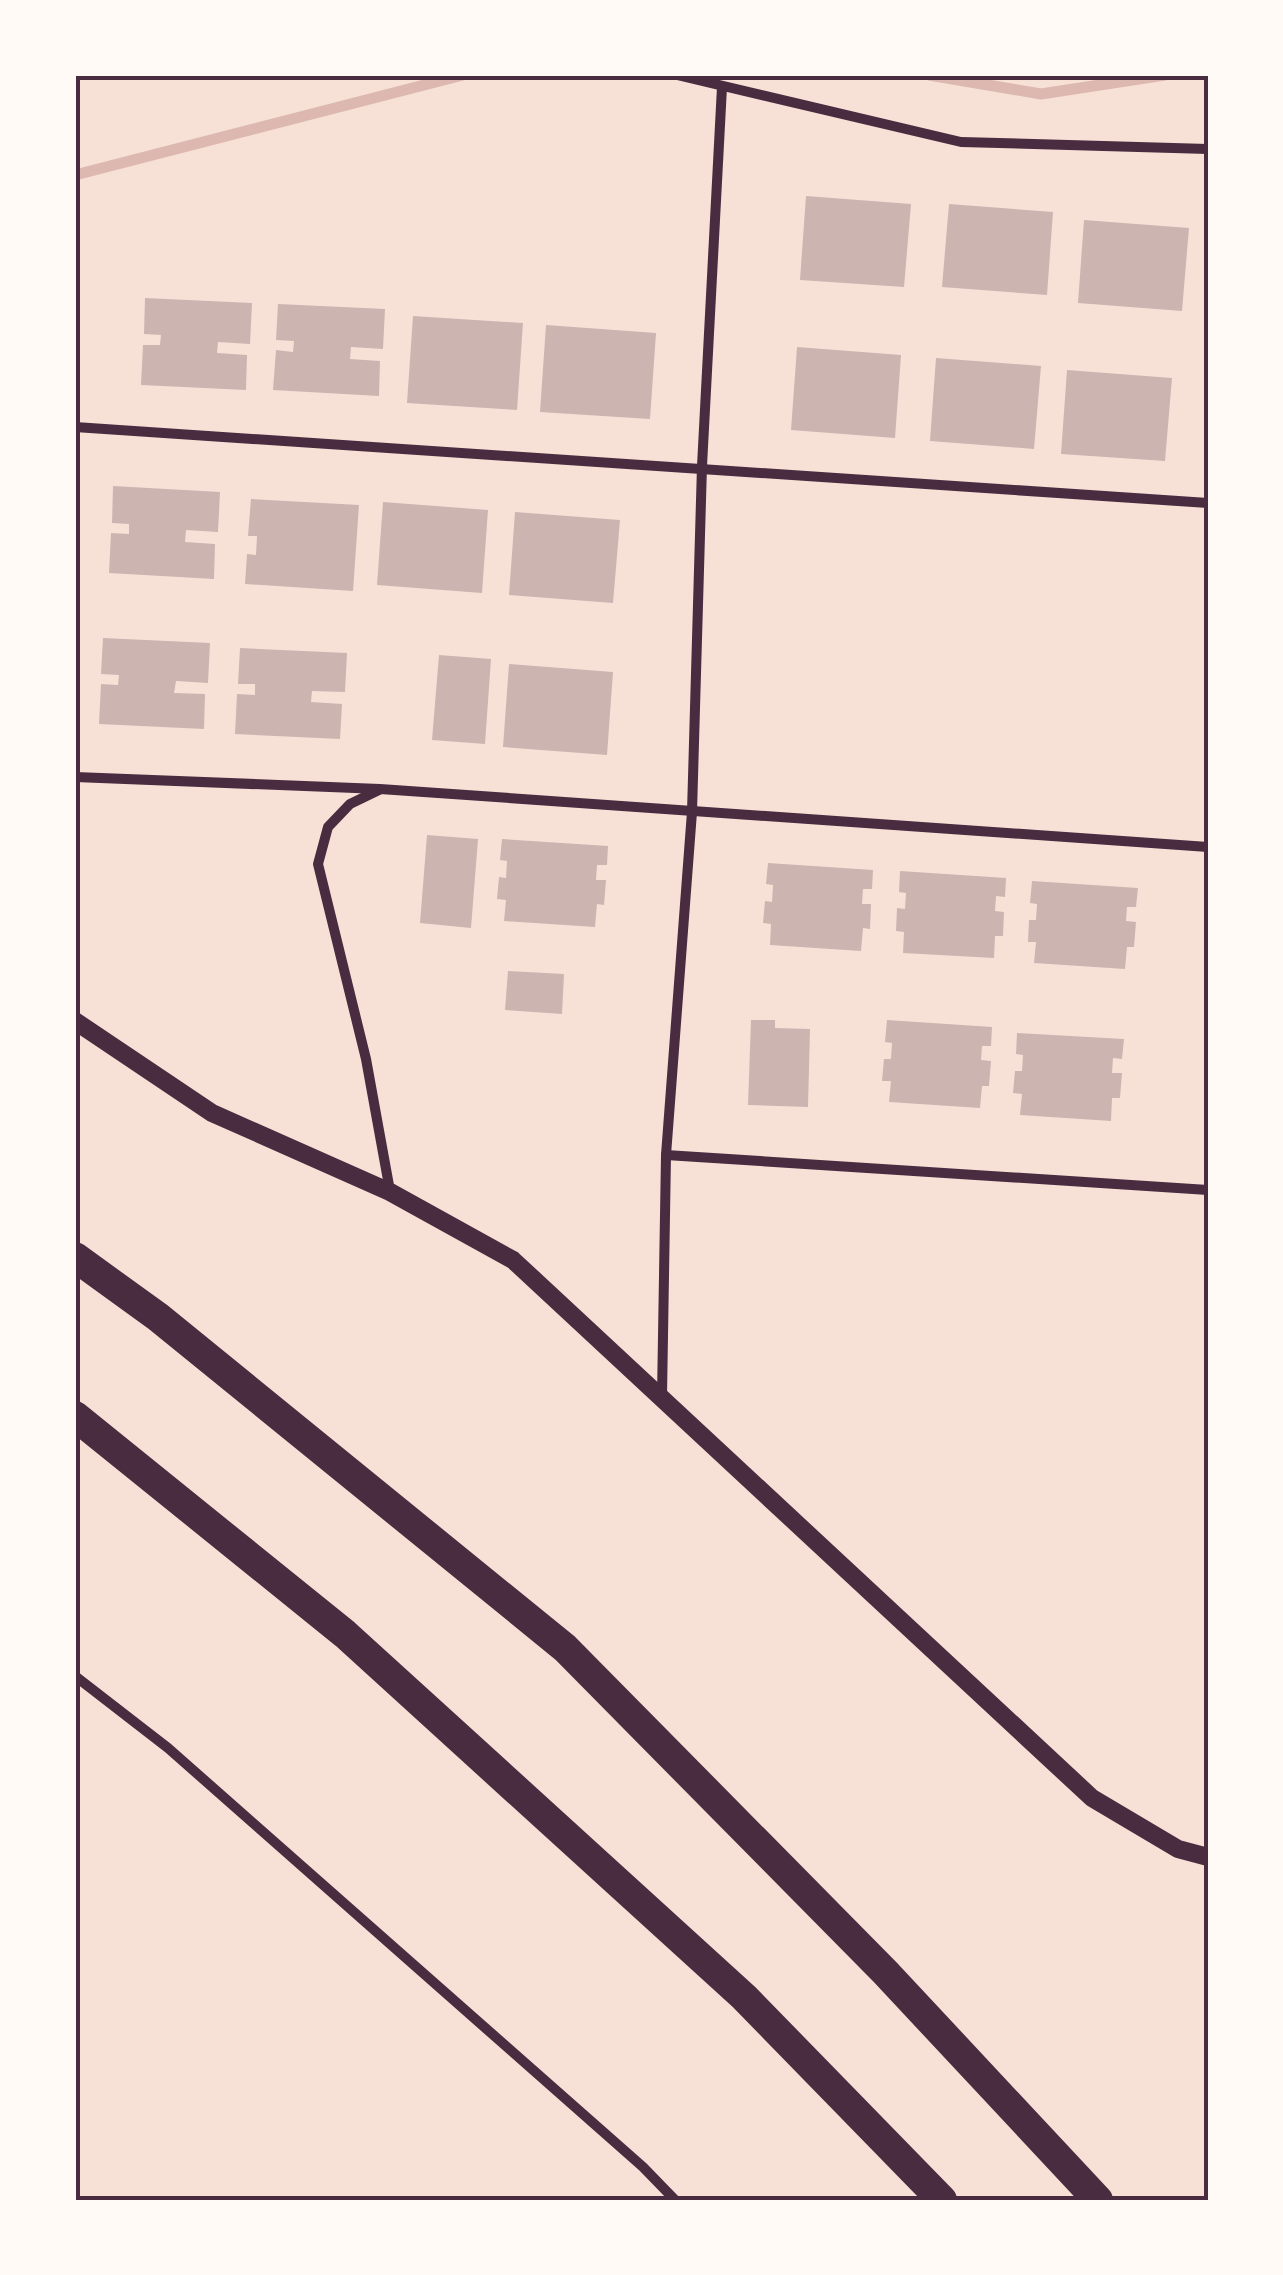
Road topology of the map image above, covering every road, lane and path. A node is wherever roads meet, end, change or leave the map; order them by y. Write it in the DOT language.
graph roads {
  1 [pos="677,75"];
  2 [pos="722,87"];
  3 [pos="1208,149"];
  4 [pos="75,427"];
  5 [pos="702,466"];
  6 [pos="1208,503"];
  7 [pos="75,777"];
  8 [pos="380,789"];
  9 [pos="692,812"];
  10 [pos="1208,847"];
  11 [pos="75,1021"];
  12 [pos="666,1154"];
  13 [pos="1208,1190"];
  14 [pos="390,1192"];
  15 [pos="75,1256"];
  16 [pos="662,1396"];
  17 [pos="75,1416"];
  18 [pos="75,1676"];
  19 [pos="1208,1857"];
  20 [pos="675,2200"];
  21 [pos="942,2200"];
  22 [pos="1098,2200"];
  1 -- 2 [label="street"];
  2 -- 3 [label="street"];
  2 -- 5 [label="street"];
  4 -- 5 [label="street"];
  5 -- 6 [label="street"];
  5 -- 9 [label="street"];
  7 -- 8 [label="street"];
  8 -- 9 [label="street"];
  8 -- 14 [label="street"];
  9 -- 10 [label="street"];
  9 -- 12 [label="street"];
  11 -- 14 [label="street"];
  12 -- 13 [label="street"];
  12 -- 16 [label="street"];
  14 -- 16 [label="street"];
  15 -- 22 [label="highway"];
  16 -- 19 [label="street"];
  17 -- 21 [label="highway"];
  18 -- 20 [label="street"];
}
